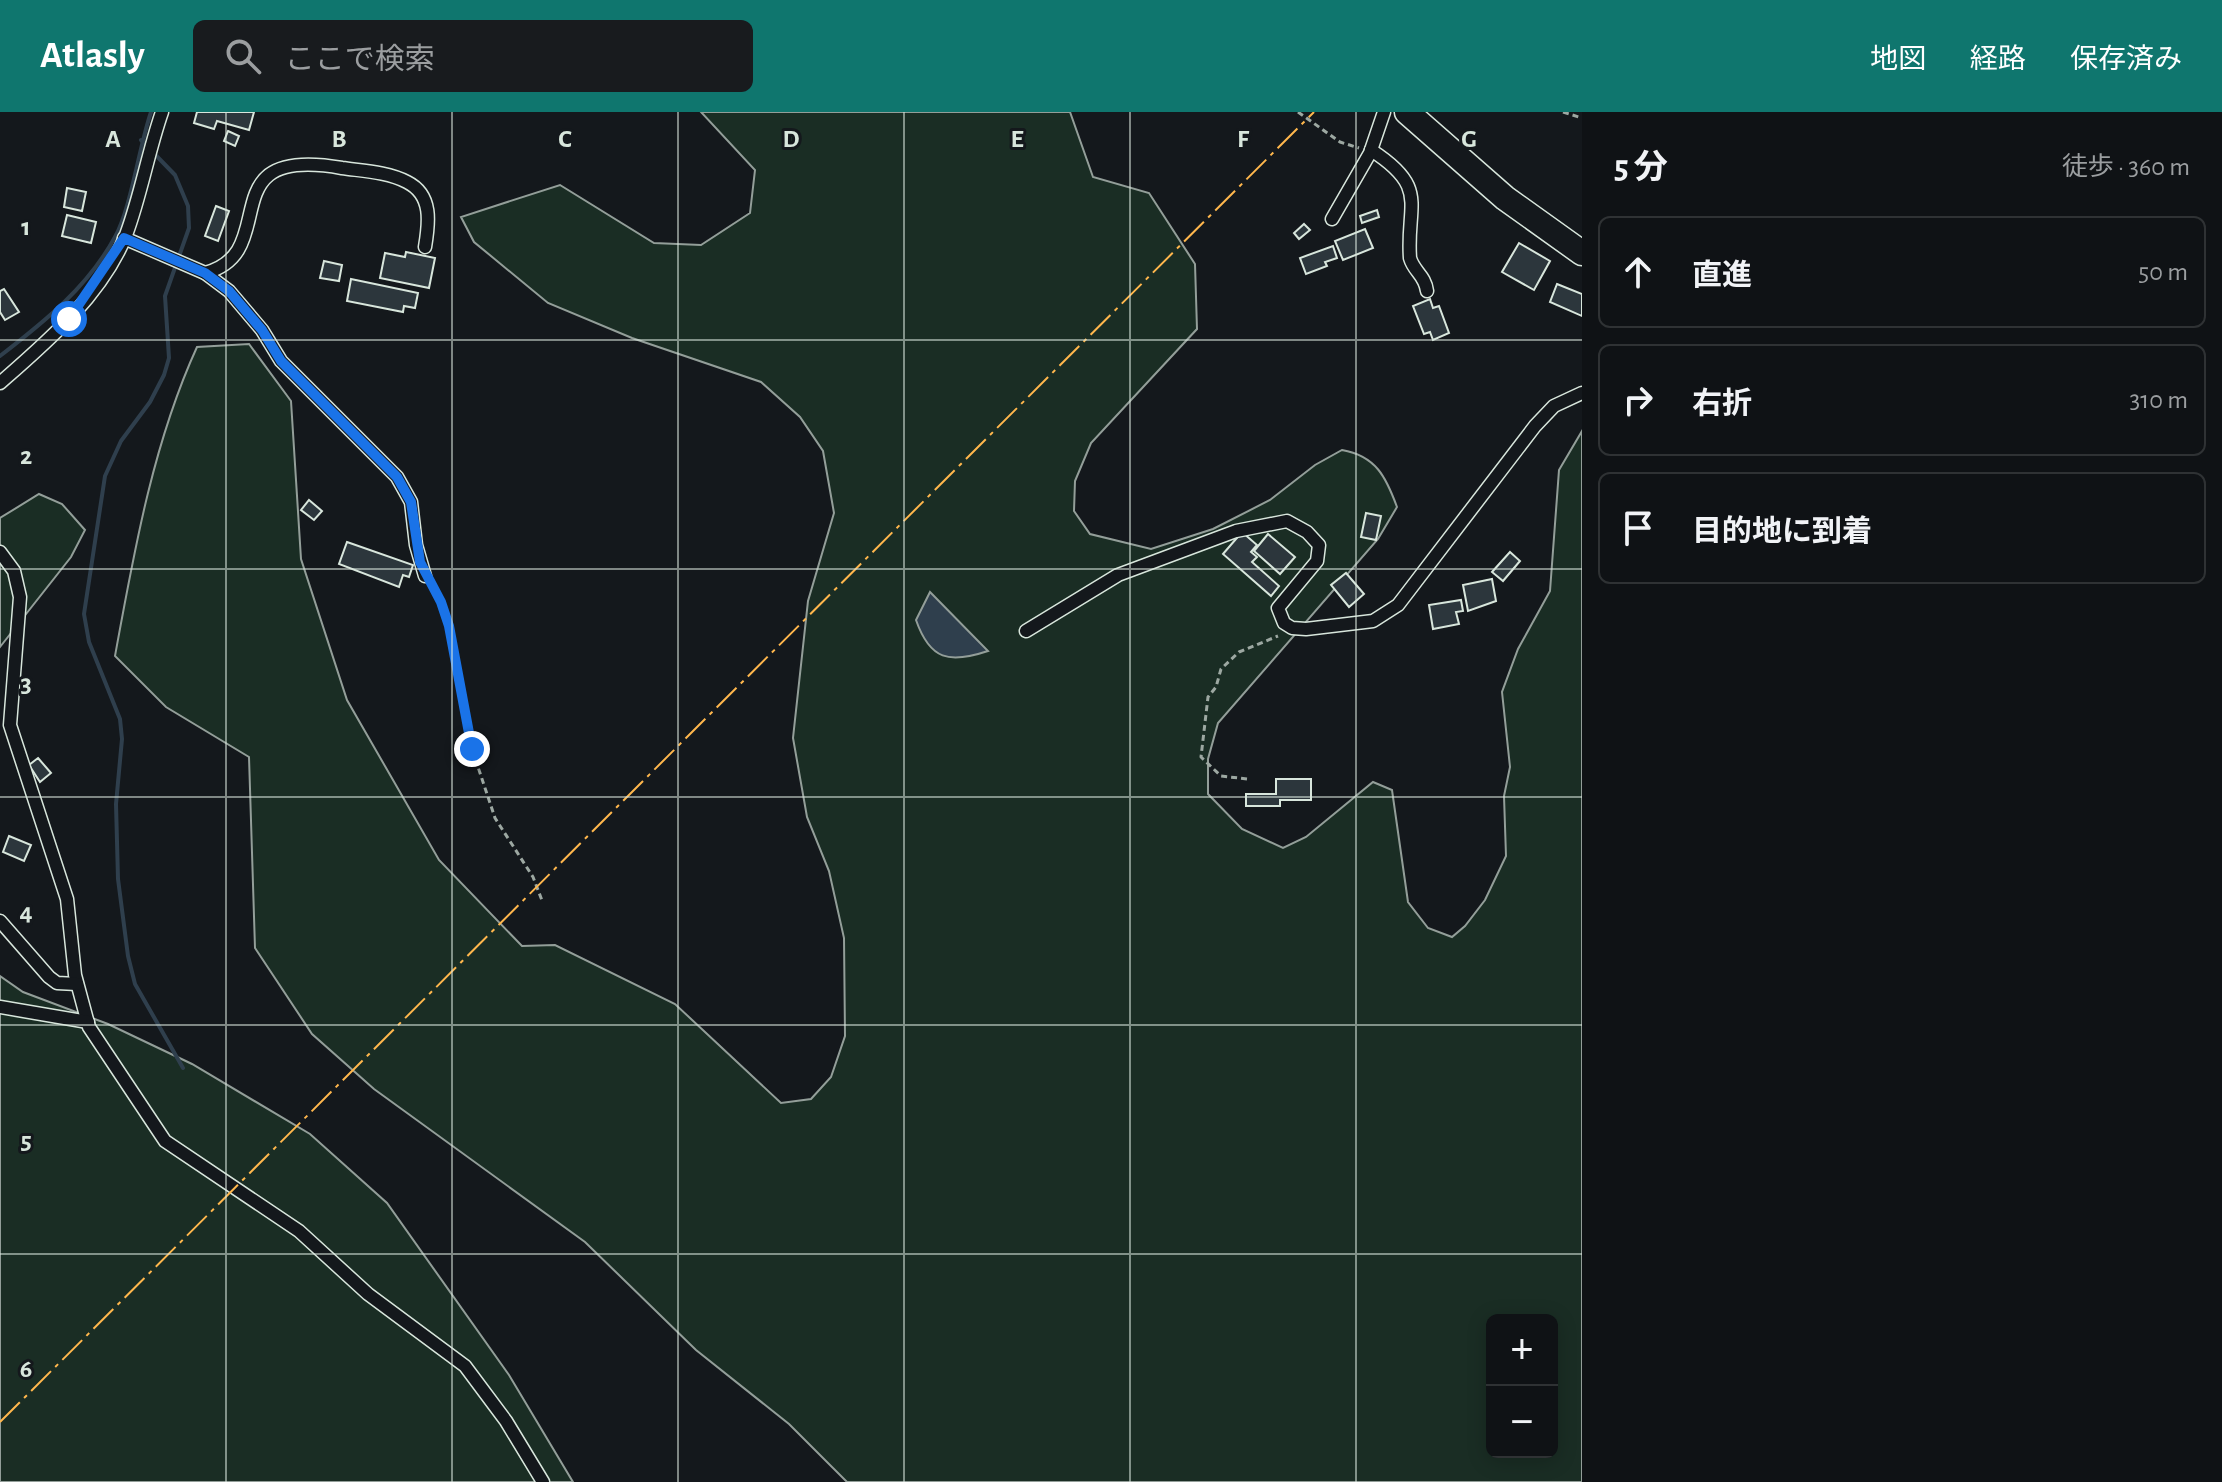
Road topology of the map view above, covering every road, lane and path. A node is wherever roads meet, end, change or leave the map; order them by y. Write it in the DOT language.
graph roads {
  1 [pos="162,112"];
  2 [pos="1298,112"];
  3 [pos="1384,112"];
  4 [pos="1407,112"];
  5 [pos="1563,112"];
  6 [pos="1582,118"];
  7 [pos="1371,150"];
  8 [pos="1332,219"];
  9 [pos="124,238"];
  10 [pos="425,247"];
  11 [pos="1582,253"];
  12 [pos="205,273"];
  13 [pos="1427,291"];
  14 [pos="0,383"];
  15 [pos="1582,393"];
  16 [pos="0,552"];
  17 [pos="425,576"];
  18 [pos="1292,628"];
  19 [pos="1026,631"];
  20 [pos="1247,779"];
  21 [pos="543,903"];
  22 [pos="0,921"];
  23 [pos="77,984"];
  24 [pos="0,1007"];
  25 [pos="88,1022"];
  26 [pos="543,1482"];
  1 -- 9 [label="street"];
  2 -- 7 [label="path"];
  3 -- 7 [label="street"];
  4 -- 11 [label="highway"];
  5 -- 6 [label="path"];
  7 -- 8 [label="street"];
  7 -- 13 [label="street"];
  9 -- 12 [label="street"];
  9 -- 14 [label="street"];
  10 -- 12 [label="street"];
  12 -- 17 [label="street"];
  15 -- 18 [label="street"];
  16 -- 23 [label="street"];
  17 -- 21 [label="path"];
  18 -- 19 [label="street"];
  18 -- 20 [label="path"];
  22 -- 23 [label="street"];
  23 -- 25 [label="street"];
  24 -- 25 [label="street"];
  25 -- 26 [label="street"];
}
